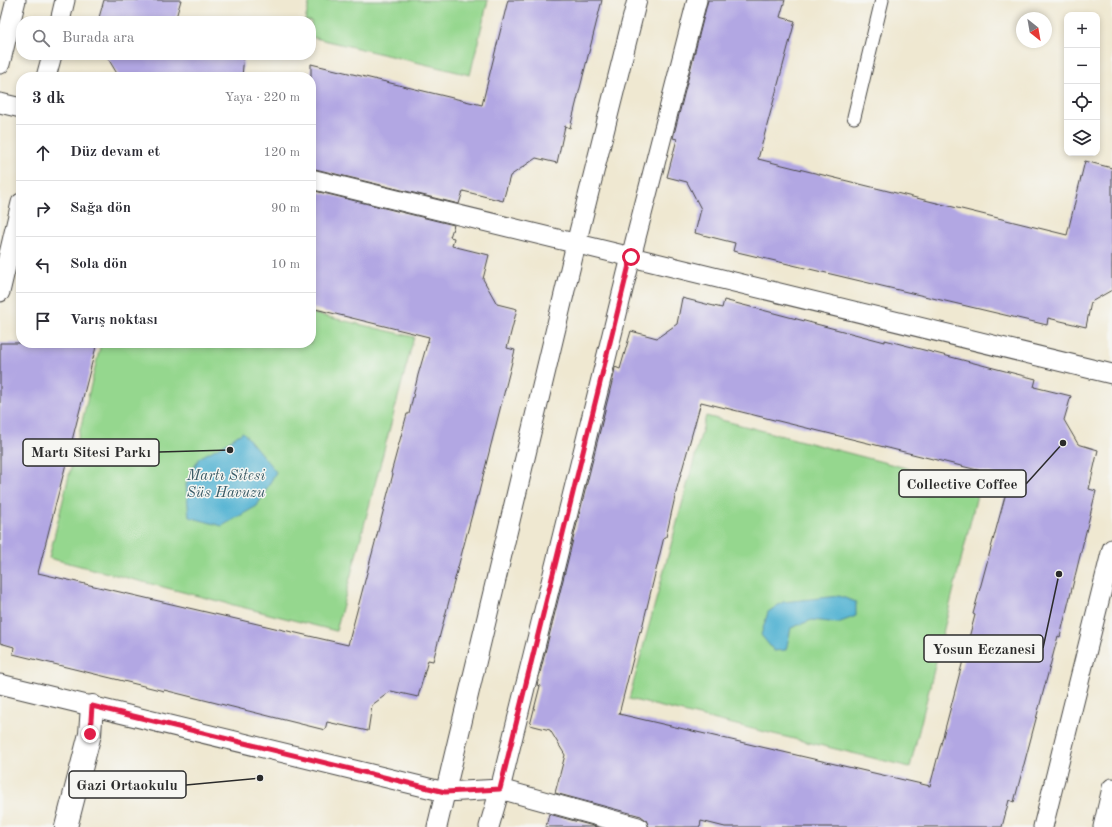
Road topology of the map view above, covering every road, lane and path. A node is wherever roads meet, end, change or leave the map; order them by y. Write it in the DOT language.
graph roads {
  1 [pos="16,0"];
  2 [pos="65,0"];
  3 [pos="637,0"];
  4 [pos="697,0"];
  5 [pos="882,0"];
  6 [pos="61,16"];
  7 [pos="51,60"];
  8 [pos="0,64"];
  9 [pos="47,72"];
  10 [pos="0,103"];
  11 [pos="16,107"];
  12 [pos="854,117"];
  13 [pos="316,180"];
  14 [pos="16,224"];
  15 [pos="576,244"];
  16 [pos="631,257"];
  17 [pos="0,292"];
  18 [pos="1112,374"];
  19 [pos="1112,549"];
  20 [pos="0,684"];
  21 [pos="92,706"];
  22 [pos="1112,788"];
  23 [pos="500,789"];
  24 [pos="445,792"];
  25 [pos="66,827"];
  26 [pos="437,827"];
  27 [pos="489,827"];
  28 [pos="638,827"];
  29 [pos="1043,827"];
  30 [pos="1103,827"];
  1 -- 8 [label="street"];
  2 -- 6 [label="street"];
  3 -- 15 [label="street"];
  4 -- 16 [label="street"];
  5 -- 12 [label="lane"];
  7 -- 9 [label="street"];
  10 -- 11 [label="street"];
  13 -- 15 [label="street"];
  14 -- 17 [label="street"];
  15 -- 16 [label="street"];
  15 -- 24 [label="street"];
  16 -- 18 [label="street"];
  16 -- 23 [label="street"];
  19 -- 29 [label="street"];
  20 -- 21 [label="street"];
  21 -- 24 [label="street"];
  21 -- 25 [label="street"];
  22 -- 30 [label="street"];
  23 -- 24 [label="street"];
  23 -- 27 [label="street"];
  23 -- 28 [label="street"];
  24 -- 26 [label="street"];
}
